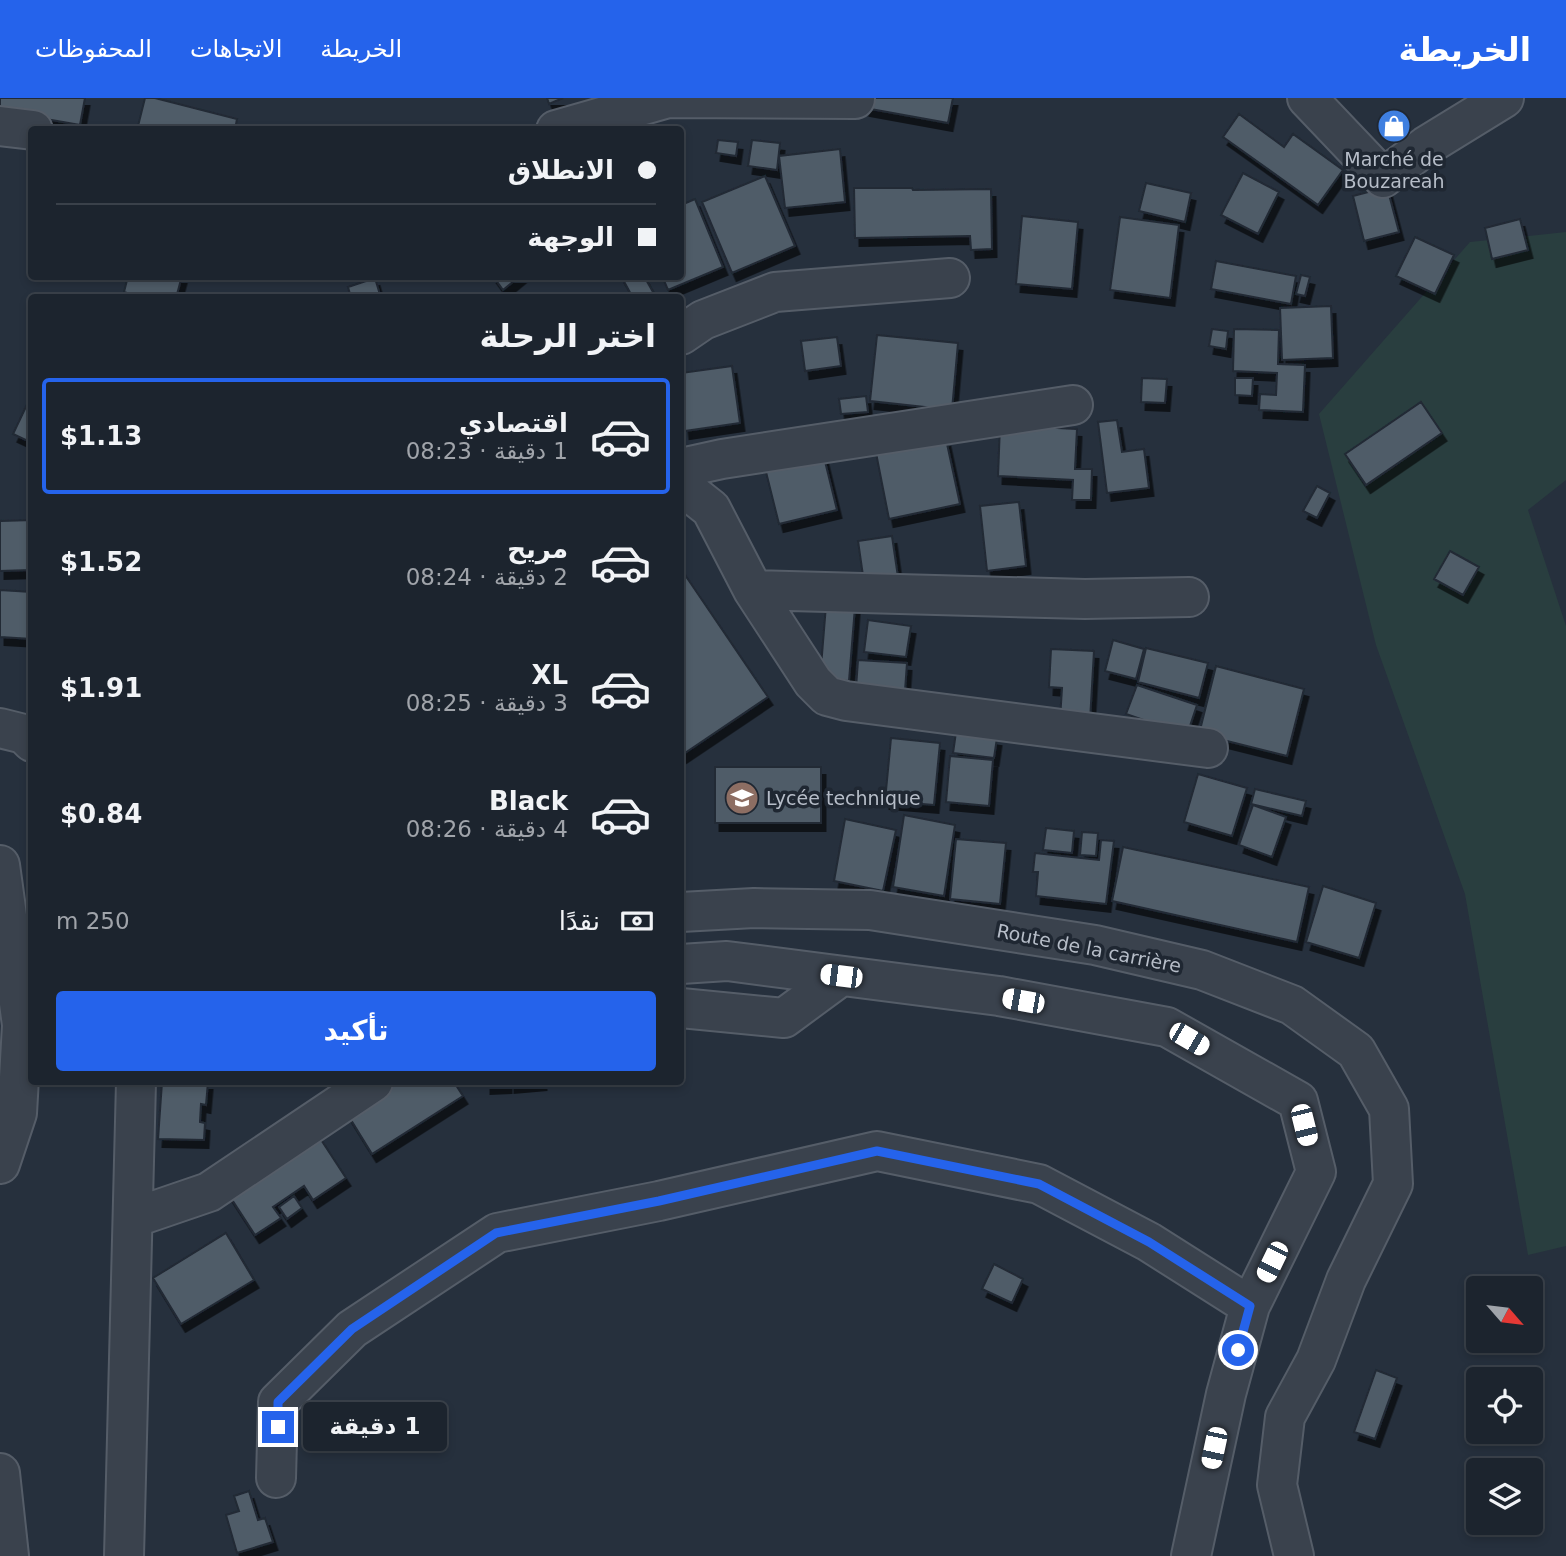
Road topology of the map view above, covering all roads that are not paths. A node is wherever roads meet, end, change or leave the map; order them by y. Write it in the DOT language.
graph roads {
  1 [pos="1307,98"];
  2 [pos="1504,98"];
  3 [pos="855,99"];
  4 [pos="0,126"];
  5 [pos="570,126"];
  6 [pos="28,129"];
  7 [pos="950,278"];
  8 [pos="684,333"];
  9 [pos="1073,405"];
  10 [pos="684,467"];
  11 [pos="684,489"];
  12 [pos="753,590"];
  13 [pos="1189,597"];
  14 [pos="0,728"];
  15 [pos="28,738"];
  16 [pos="1208,748"];
  17 [pos="0,865"];
  18 [pos="684,912"];
  19 [pos="684,964"];
  20 [pos="841,976"];
  21 [pos="684,1008"];
  22 [pos="136,1085"];
  23 [pos="369,1085"];
  24 [pos="0,1164"];
  25 [pos="133,1217"];
  26 [pos="1250,1306"];
  27 [pos="0,1473"];
  28 [pos="276,1478"];
  29 [pos="9,1556"];
  30 [pos="124,1556"];
  31 [pos="1191,1556"];
  32 [pos="1294,1556"];
  1 -- 2 [label="street"];
  3 -- 5 [label="street"];
  4 -- 6 [label="street"];
  7 -- 8 [label="street"];
  9 -- 10 [label="street"];
  11 -- 12 [label="street"];
  12 -- 13 [label="street"];
  12 -- 16 [label="street"];
  14 -- 15 [label="street"];
  17 -- 24 [label="street"];
  18 -- 32 [label="street, Route de la carrière"];
  19 -- 20 [label="street"];
  20 -- 21 [label="street"];
  20 -- 26 [label="street"];
  22 -- 25 [label="street"];
  23 -- 25 [label="street"];
  25 -- 30 [label="street"];
  26 -- 28 [label="street"];
  26 -- 31 [label="street"];
  27 -- 29 [label="street"];
}
